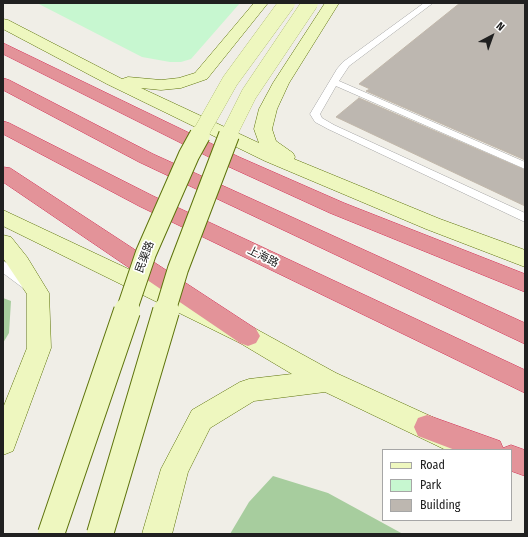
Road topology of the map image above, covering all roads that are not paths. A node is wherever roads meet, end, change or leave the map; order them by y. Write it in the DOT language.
graph roads {
  1 [pos="261,3"];
  2 [pos="287,3"];
  3 [pos="310,3"];
  4 [pos="332,3"];
  5 [pos="429,3"];
  6 [pos="3,23"];
  7 [pos="3,48"];
  8 [pos="113,81"];
  9 [pos="334,82"];
  10 [pos="3,83"];
  11 [pos="3,127"];
  12 [pos="525,166"];
  13 [pos="3,172"];
  14 [pos="329,181"];
  15 [pos="3,217"];
  16 [pos="525,218"];
  17 [pos="3,243"];
  18 [pos="525,259"];
  19 [pos="3,266"];
  20 [pos="525,283"];
  21 [pos="38,293"];
  22 [pos="525,334"];
  23 [pos="248,336"];
  24 [pos="328,381"];
  25 [pos="525,382"];
  26 [pos="427,427"];
  27 [pos="3,442"];
  28 [pos="473,449"];
  29 [pos="487,449"];
  30 [pos="512,458"];
  31 [pos="525,463"];
  32 [pos="512,468"];
  33 [pos="525,474"];
  34 [pos="51,534"];
  35 [pos="100,534"];
  36 [pos="157,534"];
  1 -- 8 [label="main road"];
  2 -- 34 [label="main road, 民渠路, bridge"];
  3 -- 35 [label="main road, bridge"];
  4 -- 14 [label="main road"];
  5 -- 9 [label="lane"];
  6 -- 8 [label="main road"];
  7 -- 20 [label="highway"];
  8 -- 14 [label="main road"];
  9 -- 12 [label="lane"];
  9 -- 16 [label="lane"];
  10 -- 22 [label="highway"];
  11 -- 25 [label="highway, 上海路"];
  13 -- 23 [label="highway"];
  14 -- 18 [label="main road"];
  15 -- 23 [label="main road"];
  17 -- 21 [label="main road"];
  19 -- 21 [label="lane"];
  21 -- 27 [label="main road"];
  23 -- 24 [label="main road"];
  24 -- 26 [label="main road"];
  24 -- 36 [label="main road"];
  26 -- 28 [label="main road"];
  26 -- 29 [label="highway"];
  30 -- 31 [label="highway"];
  32 -- 33 [label="main road"];
}
